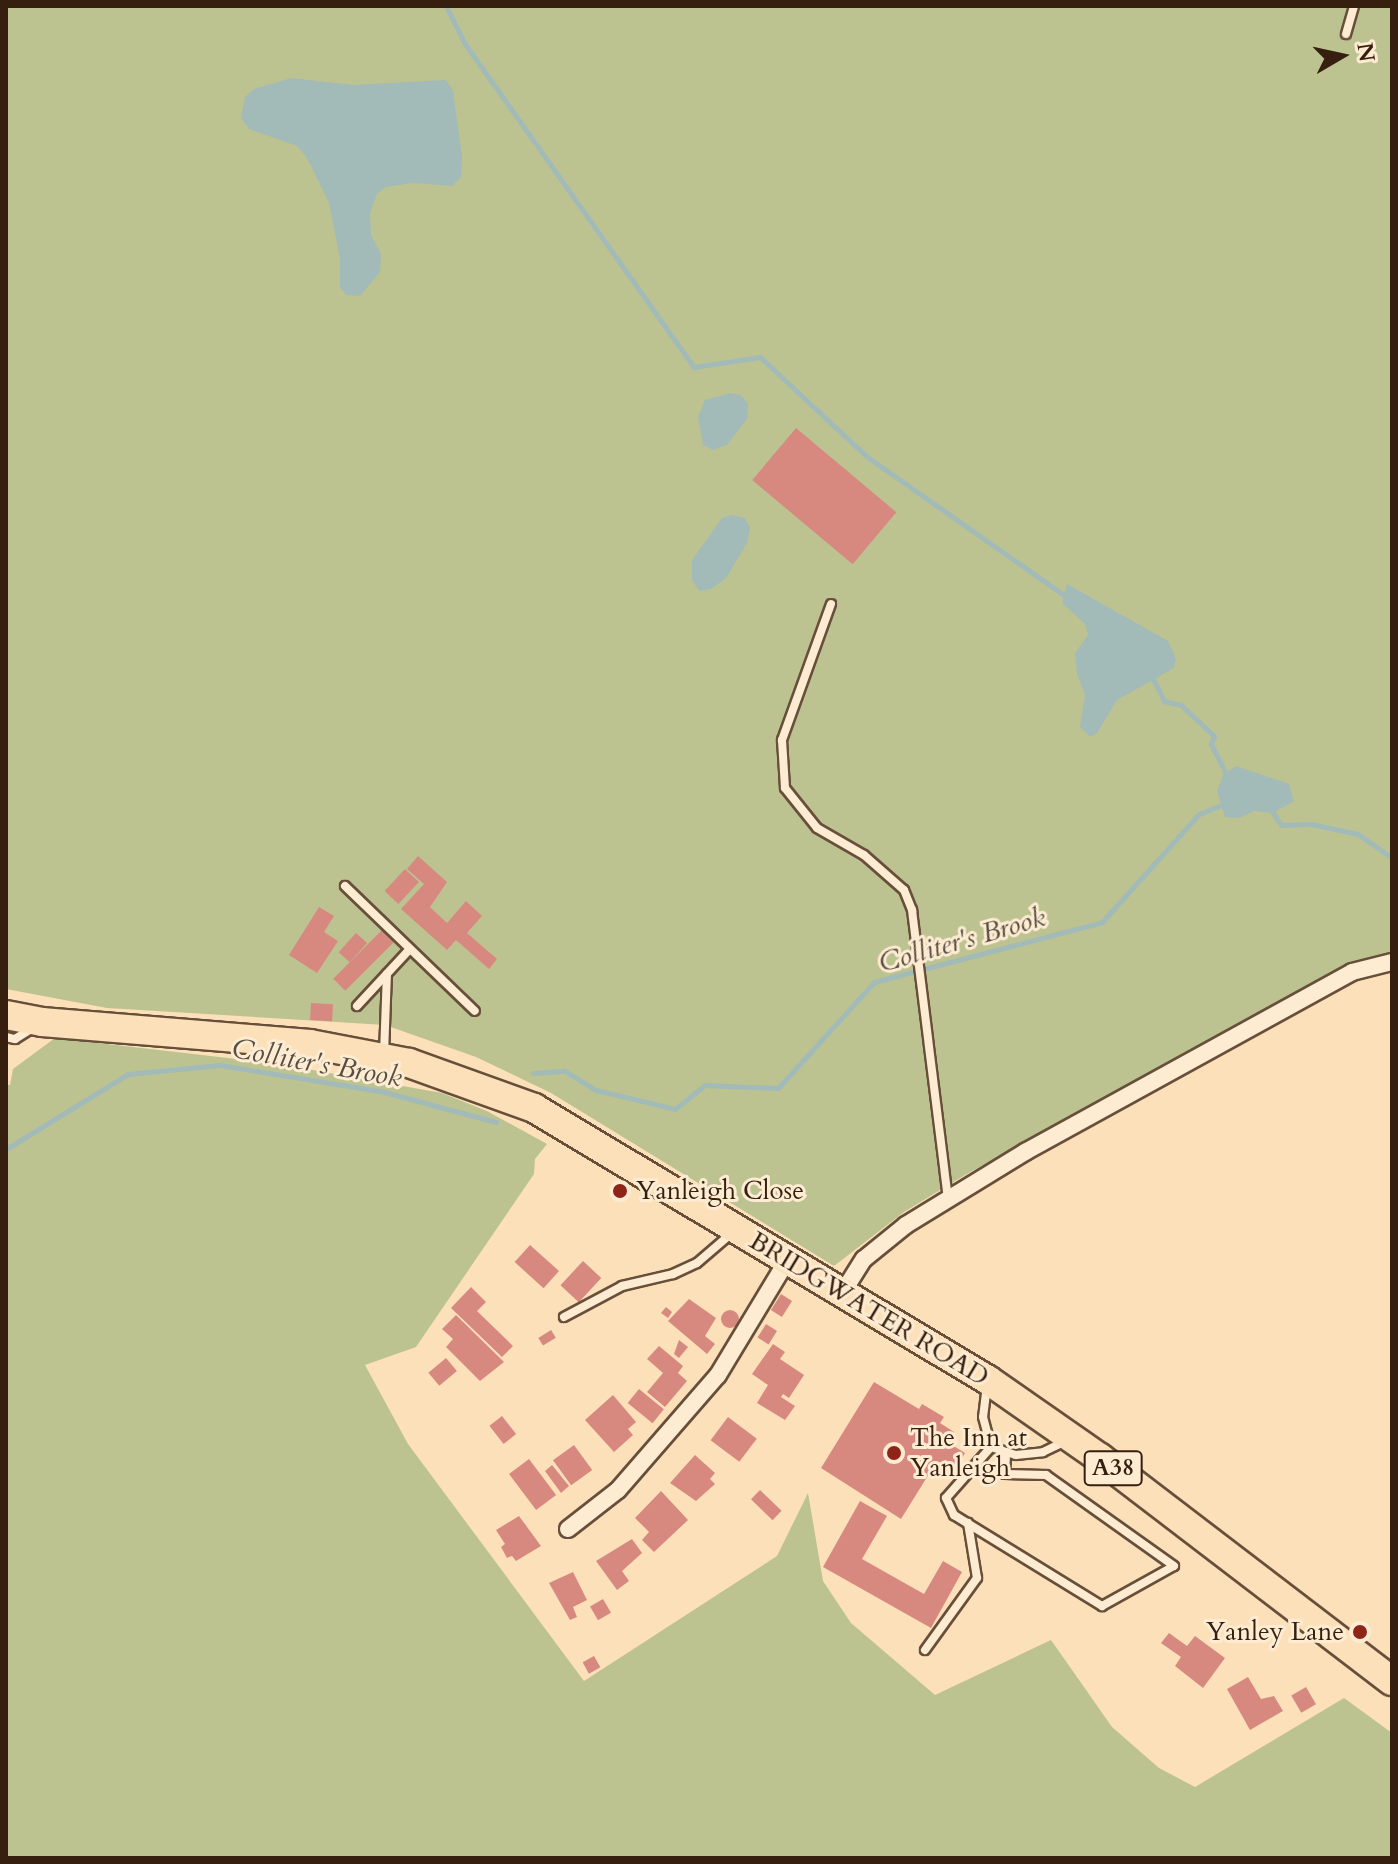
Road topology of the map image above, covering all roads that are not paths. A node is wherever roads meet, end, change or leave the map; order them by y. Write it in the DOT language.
graph roads {
  1 [pos="1354,6"];
  2 [pos="1346,34"];
  3 [pos="831,604"];
  4 [pos="345,886"];
  5 [pos="409,950"];
  6 [pos="1392,962"];
  7 [pos="387,974"];
  8 [pos="357,1006"];
  9 [pos="475,1011"];
  10 [pos="6,1015"];
  11 [pos="42,1022"];
  12 [pos="6,1037"];
  13 [pos="383,1059"];
  14 [pos="948,1198"];
  15 [pos="737,1229"];
  16 [pos="788,1259"];
  17 [pos="843,1292"];
  18 [pos="564,1317"];
  19 [pos="988,1380"];
  20 [pos="1072,1439"];
  21 [pos="991,1447"];
  22 [pos="1006,1452"];
  23 [pos="968,1523"];
  24 [pos="568,1529"];
  25 [pos="925,1650"];
  26 [pos="1392,1681"];
  1 -- 2 [label="lane"];
  3 -- 14 [label="lane"];
  4 -- 5 [label="lane"];
  5 -- 7 [label="lane"];
  5 -- 9 [label="lane"];
  6 -- 14 [label="street"];
  7 -- 8 [label="lane"];
  7 -- 13 [label="lane"];
  10 -- 11 [label="highway, BRIDGWATER ROAD / A38"];
  11 -- 12 [label="lane"];
  11 -- 13 [label="highway, BRIDGWATER ROAD / A38"];
  13 -- 15 [label="highway, BRIDGWATER ROAD / A38"];
  14 -- 17 [label="street"];
  15 -- 16 [label="highway, BRIDGWATER ROAD / A38"];
  15 -- 18 [label="lane"];
  16 -- 17 [label="highway, BRIDGWATER ROAD / A38"];
  16 -- 24 [label="street"];
  17 -- 19 [label="highway, BRIDGWATER ROAD / A38"];
  19 -- 20 [label="highway, BRIDGWATER ROAD / A38"];
  19 -- 21 [label="lane"];
  20 -- 22 [label="lane"];
  20 -- 26 [label="highway, BRIDGWATER ROAD / A38"];
  21 -- 22 [label="lane"];
  21 -- 23 [label="lane"];
  22 -- 23 [label="lane"];
  23 -- 25 [label="lane"];
}
